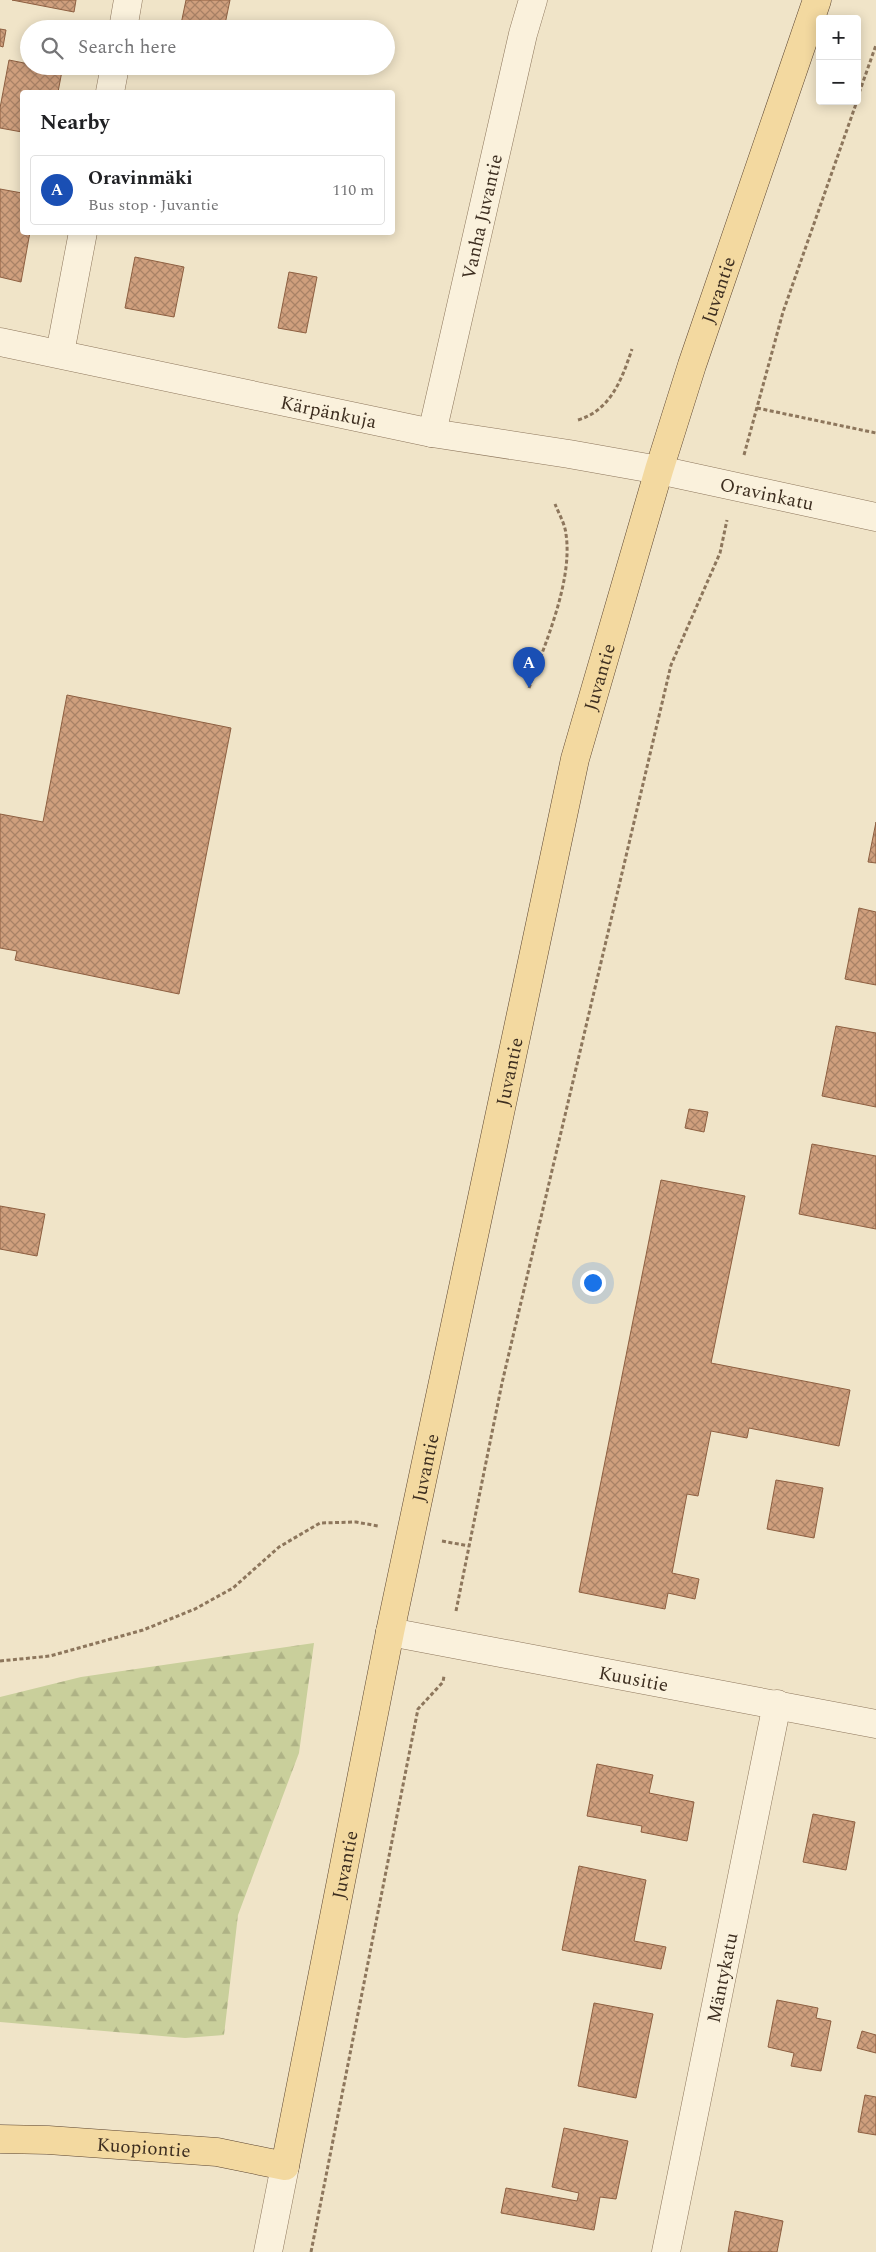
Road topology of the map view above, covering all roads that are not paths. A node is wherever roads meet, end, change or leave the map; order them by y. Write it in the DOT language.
graph roads {
  1 [pos="128,0"];
  2 [pos="533,0"];
  3 [pos="817,0"];
  4 [pos="125,20"];
  5 [pos="113,75"];
  6 [pos="110,90"];
  7 [pos="82,235"];
  8 [pos="0,342"];
  9 [pos="60,353"];
  10 [pos="432,433"];
  11 [pos="659,470"];
  12 [pos="876,517"];
  13 [pos="390,1632"];
  14 [pos="777,1704"];
  15 [pos="876,1724"];
  16 [pos="0,2139"];
  17 [pos="285,2166"];
  18 [pos="268,2252"];
  19 [pos="666,2252"];
  1 -- 4 [label="street"];
  2 -- 10 [label="street, Vanha Juvantie"];
  3 -- 11 [label="main road, Juvantie"];
  5 -- 6 [label="street"];
  7 -- 9 [label="street"];
  8 -- 9 [label="street, Kärpänkuja"];
  9 -- 10 [label="street, Kärpänkuja"];
  10 -- 11 [label="street, Kärpänkuja"];
  11 -- 12 [label="street, Oravinkatu"];
  11 -- 13 [label="main road, Juvantie"];
  13 -- 14 [label="street, Kuusitie"];
  13 -- 17 [label="main road, Juvantie"];
  14 -- 15 [label="street, Kuusitie"];
  14 -- 19 [label="street, Mäntykatu"];
  16 -- 17 [label="main road, Kuopiontie"];
  17 -- 18 [label="street"];
}
